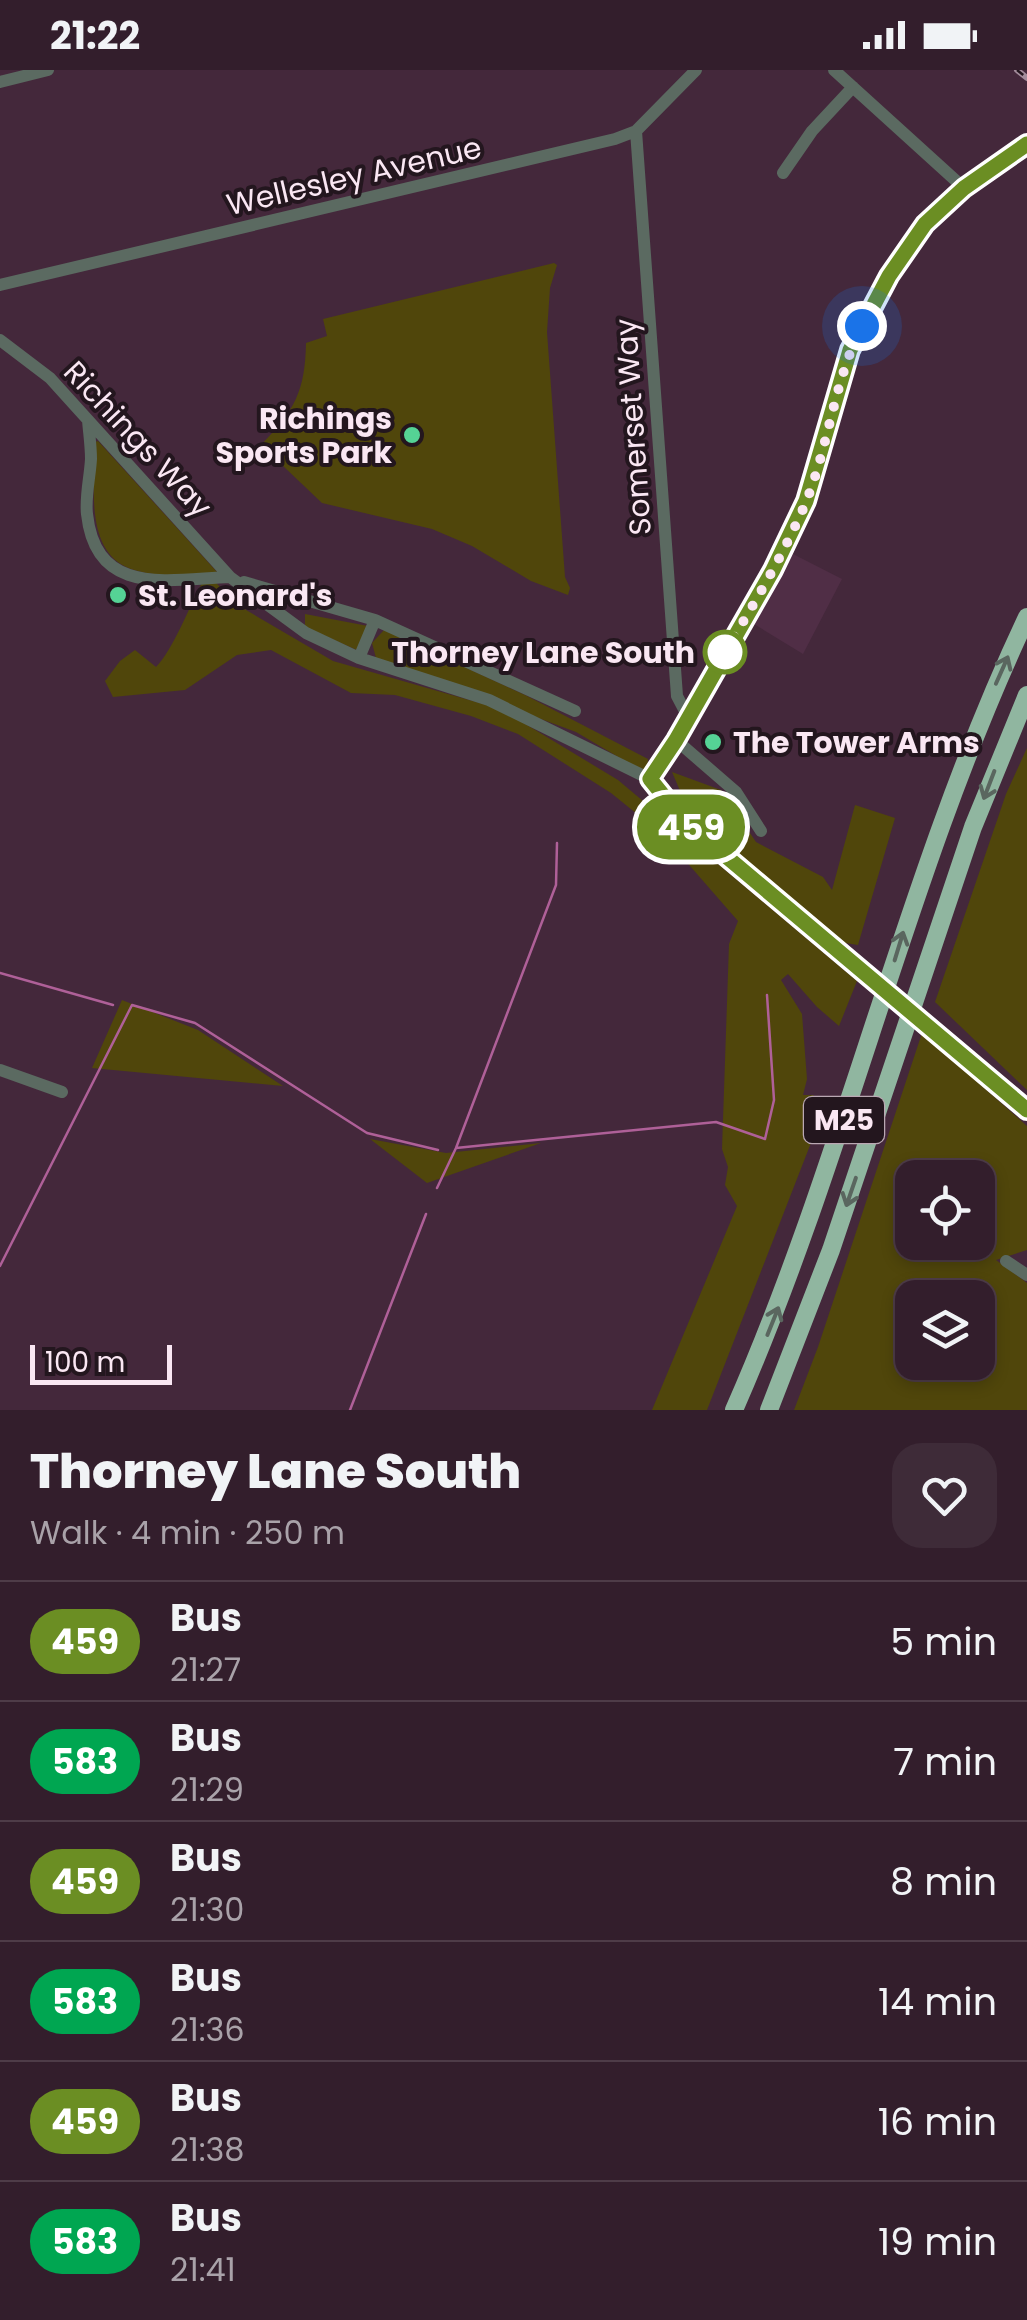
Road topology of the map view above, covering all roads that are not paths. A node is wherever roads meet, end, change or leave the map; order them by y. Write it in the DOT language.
graph roads {
  1 [pos="48,70"];
  2 [pos="696,70"];
  3 [pos="834,70"];
  4 [pos="0,82"];
  5 [pos="854,87"];
  6 [pos="636,131"];
  7 [pos="1027,144"];
  8 [pos="783,173"];
  9 [pos="964,188"];
  10 [pos="0,285"];
  11 [pos="0,340"];
  12 [pos="88,420"];
  13 [pos="231,577"];
  14 [pos="1027,617"];
  15 [pos="375,620"];
  16 [pos="359,658"];
  17 [pos="1027,695"];
  18 [pos="576,711"];
  19 [pos="688,717"];
  20 [pos="676,740"];
  21 [pos="650,779"];
  22 [pos="762,831"];
  23 [pos="0,1070"];
  24 [pos="62,1092"];
  25 [pos="1027,1110"];
  26 [pos="1006,1261"];
  27 [pos="1027,1275"];
  28 [pos="734,1410"];
  29 [pos="769,1410"];
  1 -- 4 [label="street"];
  2 -- 6 [label="street, Wellesley Avenue"];
  3 -- 5 [label="street"];
  5 -- 8 [label="street"];
  5 -- 9 [label="street"];
  6 -- 10 [label="street, Wellesley Avenue"];
  6 -- 19 [label="street, Somerset Way"];
  7 -- 9 [label="street"];
  9 -- 19 [label="street"];
  11 -- 12 [label="street, Richings Way"];
  12 -- 13 [label="street, Richings Way"];
  12 -- 13 [label="street"];
  13 -- 15 [label="street"];
  13 -- 16 [label="street, Richings Way"];
  28 -- 14 [label="highway, M25, one-way"];
  15 -- 16 [label="street"];
  15 -- 18 [label="street"];
  16 -- 21 [label="street, Richings Way"];
  17 -- 29 [label="highway, M25, one-way"];
  19 -- 20 [label="street"];
  20 -- 21 [label="street"];
  20 -- 22 [label="street"];
  21 -- 25 [label="street, bridge"];
  23 -- 24 [label="street"];
  26 -- 27 [label="street"];
}
